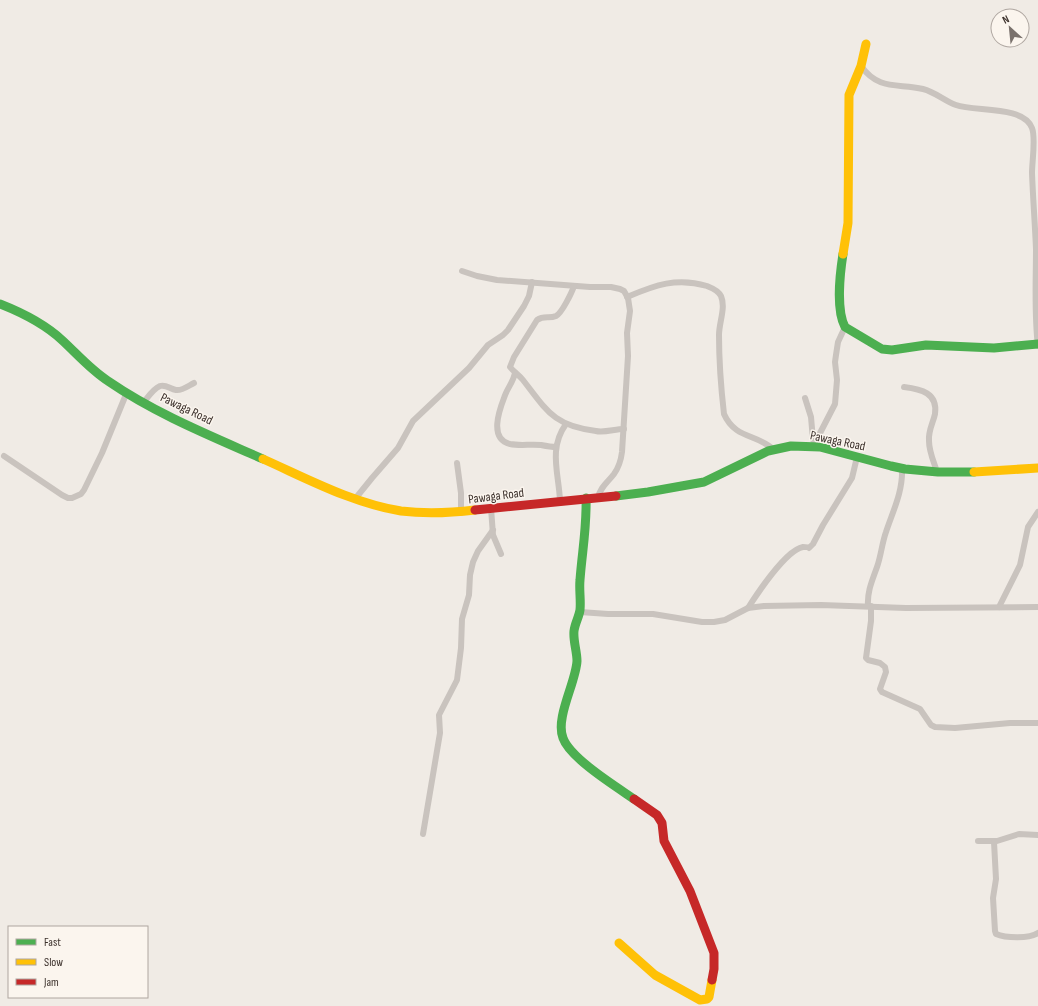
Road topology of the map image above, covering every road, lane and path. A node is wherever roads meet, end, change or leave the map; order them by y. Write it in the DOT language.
graph roads {
  1 [pos="866,44"];
  2 [pos="861,66"];
  3 [pos="1037,247"];
  4 [pos="462,270"];
  5 [pos="532,282"];
  6 [pos="574,286"];
  7 [pos="627,297"];
  8 [pos="0,304"];
  9 [pos="845,327"];
  10 [pos="1038,346"];
  11 [pos="515,373"];
  12 [pos="194,383"];
  13 [pos="904,387"];
  14 [pos="127,392"];
  15 [pos="805,398"];
  16 [pos="144,402"];
  17 [pos="566,424"];
  18 [pos="624,429"];
  19 [pos="817,446"];
  20 [pos="556,447"];
  21 [pos="773,450"];
  22 [pos="4,456"];
  23 [pos="857,457"];
  24 [pos="457,463"];
  25 [pos="1038,468"];
  26 [pos="902,469"];
  27 [pos="937,472"];
  28 [pos="586,498"];
  29 [pos="598,498"];
  30 [pos="355,499"];
  31 [pos="560,501"];
  32 [pos="491,508"];
  33 [pos="1038,512"];
  34 [pos="461,513"];
  35 [pos="492,530"];
  36 [pos="501,554"];
  37 [pos="869,606"];
  38 [pos="999,607"];
  39 [pos="1038,607"];
  40 [pos="748,608"];
  41 [pos="580,612"];
  42 [pos="1038,723"];
  43 [pos="423,834"];
  44 [pos="1038,836"];
  45 [pos="978,841"];
  46 [pos="994,842"];
  47 [pos="1038,932"];
  48 [pos="619,943"];
  1 -- 2 [label="street"];
  2 -- 3 [label="street"];
  2 -- 9 [label="street"];
  3 -- 10 [label="street"];
  4 -- 5 [label="street"];
  5 -- 6 [label="street"];
  5 -- 30 [label="street"];
  6 -- 7 [label="street"];
  6 -- 11 [label="street"];
  7 -- 18 [label="street"];
  7 -- 21 [label="street"];
  8 -- 14 [label="street, Pawaga Road"];
  9 -- 10 [label="street"];
  9 -- 19 [label="street"];
  11 -- 17 [label="street"];
  11 -- 20 [label="street"];
  12 -- 16 [label="street"];
  13 -- 27 [label="street"];
  14 -- 16 [label="street, Pawaga Road"];
  14 -- 22 [label="street"];
  15 -- 19 [label="street"];
  16 -- 30 [label="street, Pawaga Road"];
  17 -- 18 [label="street"];
  17 -- 20 [label="street"];
  18 -- 29 [label="street"];
  19 -- 21 [label="street, Pawaga Road"];
  19 -- 23 [label="street, Pawaga Road"];
  20 -- 31 [label="street"];
  21 -- 29 [label="street, Pawaga Road"];
  23 -- 26 [label="street, Pawaga Road"];
  23 -- 40 [label="street"];
  24 -- 34 [label="street"];
  25 -- 27 [label="street, Pawaga Road"];
  26 -- 27 [label="street, Pawaga Road"];
  26 -- 37 [label="street"];
  28 -- 29 [label="street, Pawaga Road"];
  28 -- 31 [label="street, Pawaga Road"];
  28 -- 41 [label="street"];
  30 -- 34 [label="street, Pawaga Road"];
  31 -- 32 [label="street, Pawaga Road"];
  32 -- 34 [label="street, Pawaga Road"];
  32 -- 35 [label="street"];
  33 -- 38 [label="street"];
  35 -- 36 [label="street"];
  35 -- 43 [label="street"];
  37 -- 38 [label="street"];
  37 -- 40 [label="street"];
  37 -- 42 [label="street"];
  38 -- 39 [label="street"];
  40 -- 41 [label="street"];
  41 -- 48 [label="street"];
  44 -- 46 [label="street"];
  45 -- 46 [label="street"];
  46 -- 47 [label="street"];
}
